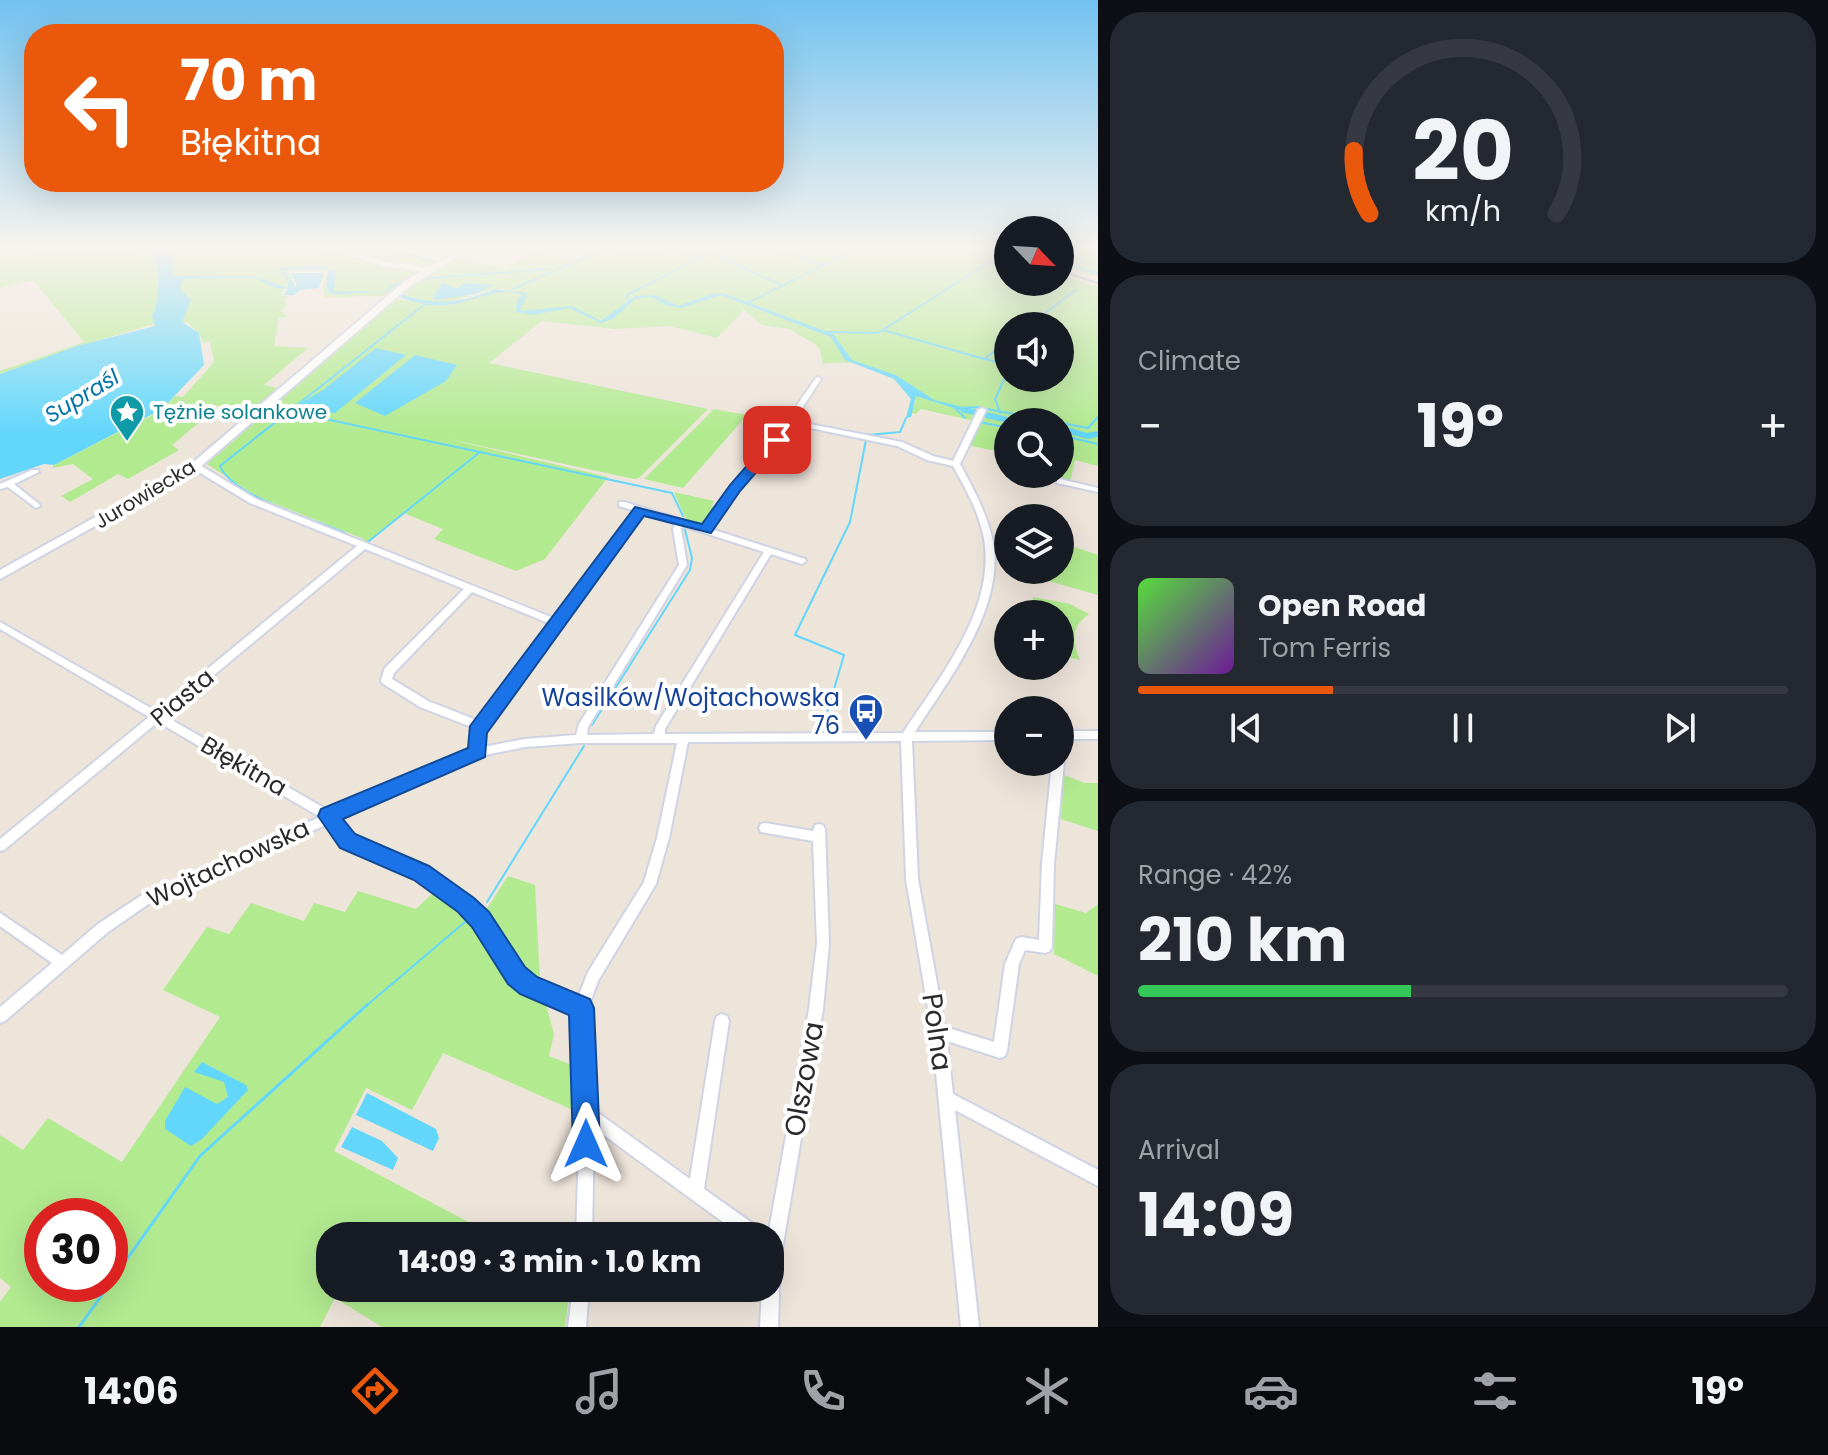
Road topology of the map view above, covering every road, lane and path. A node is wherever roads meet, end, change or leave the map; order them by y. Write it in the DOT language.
graph roads {
  1 [pos="377,310"];
  2 [pos="818,379"];
  3 [pos="980,414"];
  4 [pos="790,422"];
  5 [pos="956,464"];
  6 [pos="195,466"];
  7 [pos="35,472"];
  8 [pos="1074,484"];
  9 [pos="4,485"];
  10 [pos="1098,490"];
  11 [pos="622,504"];
  12 [pos="36,506"];
  13 [pos="641,510"];
  14 [pos="680,522"];
  15 [pos="706,530"];
  16 [pos="363,546"];
  17 [pos="769,550"];
  18 [pos="802,561"];
  19 [pos="0,575"];
  20 [pos="470,589"];
  21 [pos="557,623"];
  22 [pos="0,625"];
  23 [pos="160,717"];
  24 [pos="481,726"];
  25 [pos="1074,735"];
  26 [pos="1098,735"];
  27 [pos="994,736"];
  28 [pos="906,737"];
  29 [pos="659,738"];
  30 [pos="683,738"];
  31 [pos="581,739"];
  32 [pos="478,752"];
  33 [pos="1057,776"];
  34 [pos="329,816"];
  35 [pos="765,828"];
  36 [pos="0,846"];
  37 [pos="0,919"];
  38 [pos="61,962"];
  39 [pos="582,1003"];
  40 [pos="0,1016"];
  41 [pos="722,1021"];
  42 [pos="939,1032"];
  43 [pos="946,1098"];
  44 [pos="587,1114"];
  45 [pos="1098,1178"];
  46 [pos="696,1191"];
  47 [pos="584,1222"];
  48 [pos="737,1222"];
  49 [pos="777,1222"];
  50 [pos="580,1302"];
  51 [pos="770,1302"];
  52 [pos="577,1327"];
  53 [pos="769,1327"];
  54 [pos="970,1327"];
  1 -- 6 [label="street, Jurowiecka"];
  2 -- 4 [label="street"];
  3 -- 5 [label="street"];
  4 -- 5 [label="street"];
  4 -- 15 [label="street"];
  5 -- 28 [label="street"];
  6 -- 16 [label="street"];
  6 -- 19 [label="street, Jurowiecka"];
  7 -- 9 [label="street"];
  8 -- 10 [label="street"];
  9 -- 12 [label="street"];
  11 -- 13 [label="street"];
  13 -- 14 [label="street"];
  13 -- 21 [label="street"];
  14 -- 15 [label="street"];
  14 -- 31 [label="street"];
  15 -- 17 [label="street"];
  16 -- 20 [label="street"];
  16 -- 23 [label="street, Piasta"];
  17 -- 18 [label="street"];
  17 -- 29 [label="street"];
  20 -- 21 [label="street"];
  20 -- 24 [label="street"];
  21 -- 24 [label="street"];
  22 -- 23 [label="street, Błękitna"];
  23 -- 34 [label="street, Błękitna"];
  23 -- 36 [label="street, Piasta"];
  24 -- 32 [label="street"];
  25 -- 26 [label="street"];
  27 -- 28 [label="street, Wojtachowska"];
  28 -- 30 [label="street, Wojtachowska"];
  28 -- 42 [label="street, Polna"];
  29 -- 30 [label="street, Wojtachowska"];
  29 -- 31 [label="street, Wojtachowska"];
  30 -- 39 [label="street"];
  31 -- 32 [label="street, Wojtachowska"];
  32 -- 34 [label="street, Wojtachowska"];
  33 -- 42 [label="street"];
  34 -- 38 [label="street, Wojtachowska"];
  34 -- 39 [label="street, Błękitna"];
  35 -- 49 [label="street, Olszowa"];
  37 -- 38 [label="street"];
  38 -- 40 [label="street, Wojtachowska"];
  39 -- 44 [label="street"];
  41 -- 46 [label="street"];
  42 -- 43 [label="street, Polna"];
  43 -- 45 [label="street"];
  43 -- 54 [label="street, Polna"];
  44 -- 46 [label="street"];
  44 -- 47 [label="street"];
  46 -- 48 [label="street"];
  50 -- 52 [label="street"];
  51 -- 53 [label="street, Olszowa"];
}
